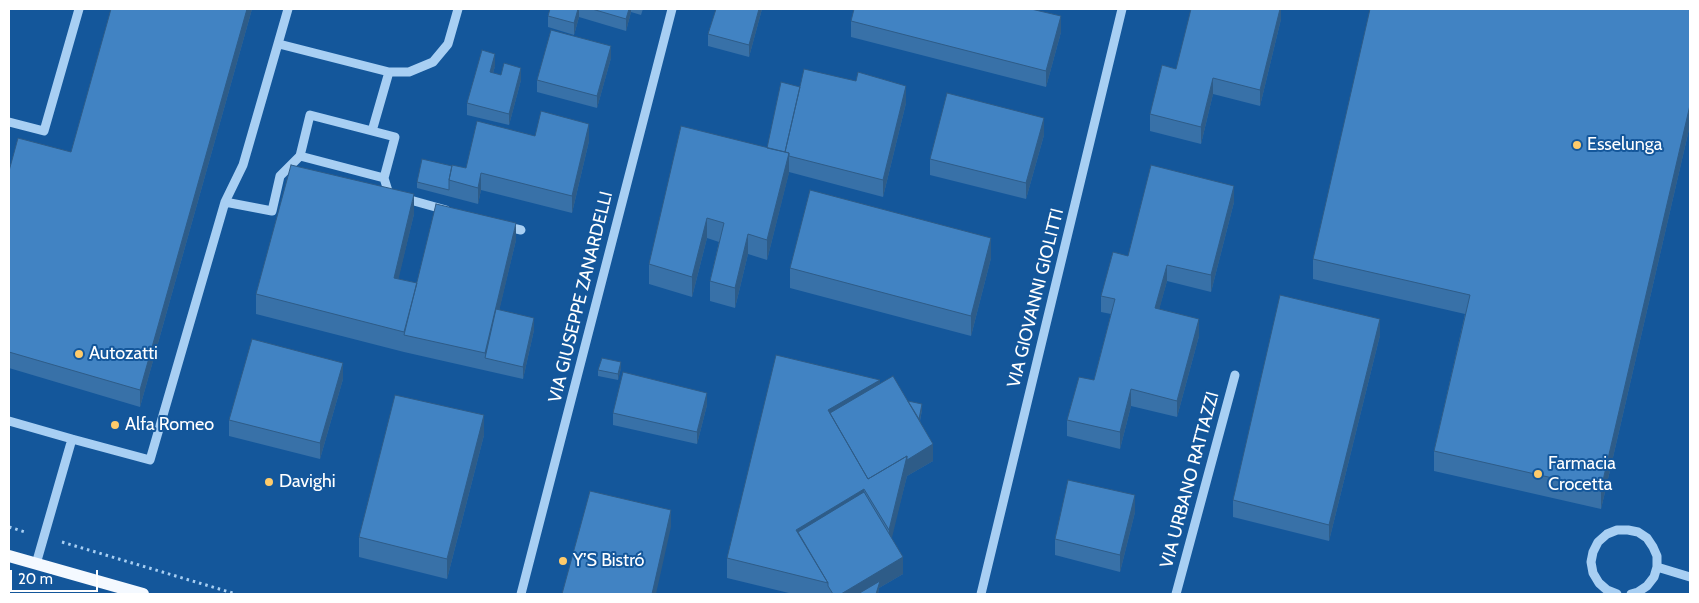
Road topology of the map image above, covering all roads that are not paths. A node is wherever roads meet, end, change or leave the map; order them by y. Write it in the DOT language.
graph roads {
  1 [pos="79,9"];
  2 [pos="288,9"];
  3 [pos="458,9"];
  4 [pos="672,9"];
  5 [pos="1122,9"];
  6 [pos="279,44"];
  7 [pos="388,72"];
  8 [pos="9,122"];
  9 [pos="372,131"];
  10 [pos="300,156"];
  11 [pos="384,178"];
  12 [pos="225,202"];
  13 [pos="455,212"];
  14 [pos="493,222"];
  15 [pos="521,230"];
  16 [pos="1235,375"];
  17 [pos="9,421"];
  18 [pos="72,439"];
  19 [pos="9,556"];
  20 [pos="36,564"];
  21 [pos="1657,567"];
  22 [pos="1690,576"];
  23 [pos="143,594"];
  24 [pos="521,594"];
  25 [pos="981,594"];
  26 [pos="1176,594"];
  27 [pos="1617,594"];
  28 [pos="1631,594"];
  1 -- 8 [label="street"];
  2 -- 6 [label="street"];
  3 -- 7 [label="street"];
  4 -- 24 [label="street, VIA GIUSEPPE ZANARDELLI"];
  5 -- 25 [label="street, VIA GIOVANNI GIOLITTI"];
  6 -- 7 [label="street"];
  6 -- 12 [label="street"];
  7 -- 9 [label="street"];
  9 -- 10 [label="street"];
  9 -- 11 [label="street"];
  10 -- 11 [label="street"];
  10 -- 12 [label="street"];
  11 -- 13 [label="street"];
  12 -- 18 [label="street"];
  14 -- 15 [label="street"];
  16 -- 26 [label="street, VIA URBANO RATTAZZI"];
  17 -- 18 [label="street"];
  18 -- 20 [label="street"];
  19 -- 20 [label="main road"];
  20 -- 23 [label="main road"];
  21 -- 22 [label="street"];
  21 -- 27 [label="street"];
  21 -- 28 [label="street"];
}
